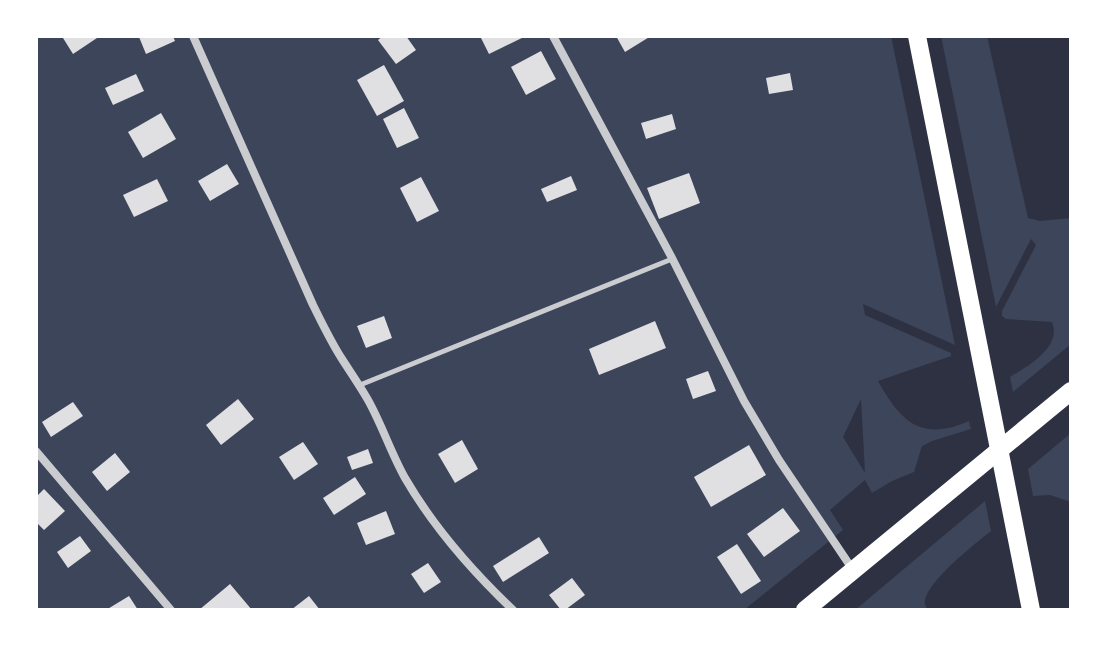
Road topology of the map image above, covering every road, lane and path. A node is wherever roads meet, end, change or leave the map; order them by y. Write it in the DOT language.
graph roads {
  1 [pos="193,36"];
  2 [pos="553,36"];
  3 [pos="917,36"];
  4 [pos="672,258"];
  5 [pos="360,385"];
  6 [pos="1071,391"];
  7 [pos="36,451"];
  8 [pos="853,570"];
  9 [pos="171,610"];
  10 [pos="513,610"];
  11 [pos="805,610"];
  12 [pos="1031,610"];
  1 -- 5 [label="street"];
  2 -- 4 [label="street"];
  3 -- 12 [label="main road"];
  4 -- 5 [label="lane"];
  4 -- 8 [label="street"];
  5 -- 10 [label="street"];
  6 -- 8 [label="main road"];
  7 -- 9 [label="street"];
  8 -- 11 [label="main road"];
}
